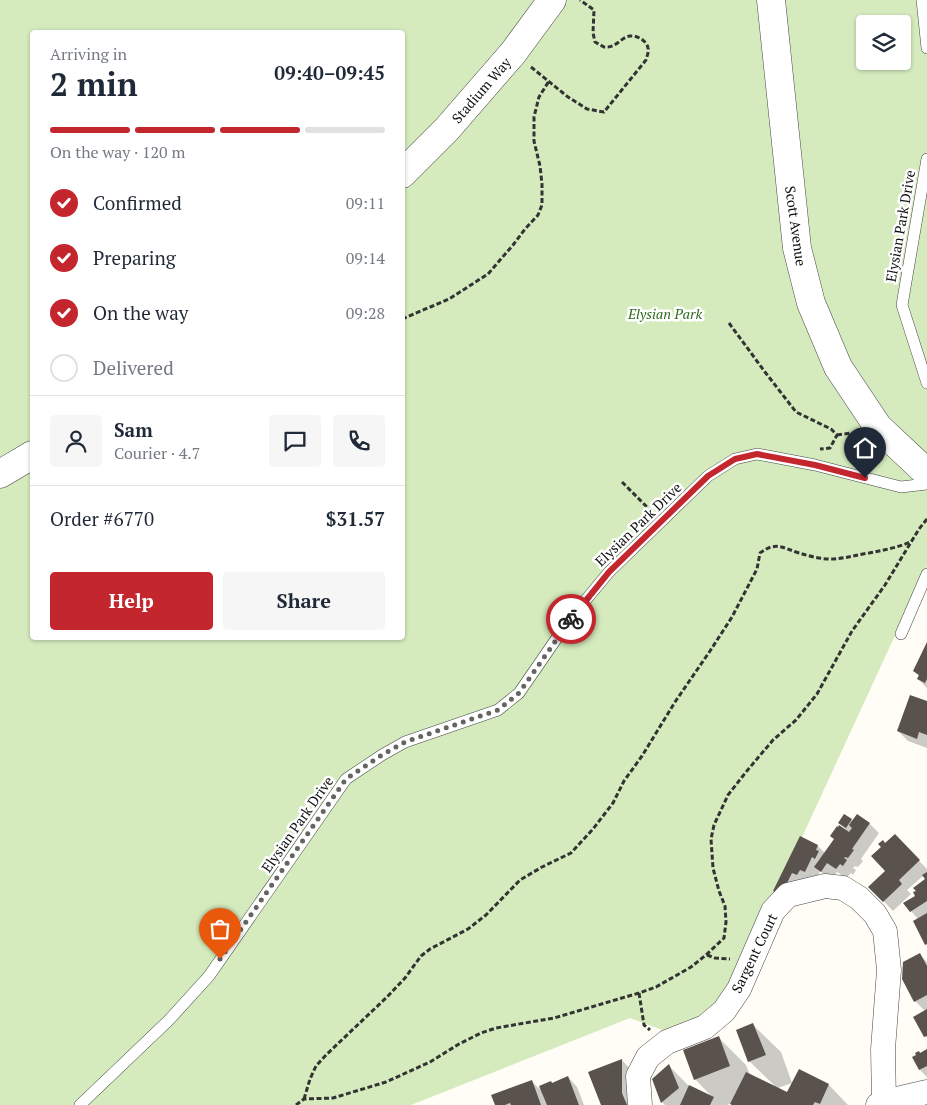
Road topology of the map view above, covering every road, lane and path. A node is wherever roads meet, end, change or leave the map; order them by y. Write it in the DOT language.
graph roads {
  1 [pos="552,0"];
  2 [pos="580,0"];
  3 [pos="771,0"];
  4 [pos="922,0"];
  5 [pos="927,48"];
  6 [pos="513,53"];
  7 [pos="549,82"];
  8 [pos="927,159"];
  9 [pos="405,171"];
  10 [pos="405,318"];
  11 [pos="729,323"];
  12 [pos="927,383"];
  13 [pos="851,433"];
  14 [pos="837,435"];
  15 [pos="30,456"];
  16 [pos="800,462"];
  17 [pos="927,473"];
  18 [pos="0,474"];
  19 [pos="622,482"];
  20 [pos="927,484"];
  21 [pos="927,519"];
  22 [pos="662,521"];
  23 [pos="911,542"];
  24 [pos="927,574"];
  25 [pos="901,634"];
  26 [pos="639,994"];
  27 [pos="667,1042"];
  28 [pos="927,1092"];
  29 [pos="304,1099"];
  30 [pos="881,1103"];
  31 [pos="80,1105"];
  32 [pos="296,1105"];
  33 [pos="640,1105"];
  1 -- 6 [label="street, Stadium Way"];
  2 -- 7 [label="path"];
  3 -- 17 [label="street, Scott Avenue"];
  4 -- 5 [label="lane"];
  6 -- 7 [label="path"];
  6 -- 9 [label="street, Stadium Way"];
  7 -- 10 [label="path"];
  8 -- 12 [label="lane, Elysian Park Drive"];
  11 -- 14 [label="path"];
  13 -- 14 [label="path"];
  14 -- 16 [label="path"];
  15 -- 18 [label="street"];
  16 -- 20 [label="lane, Elysian Park Drive"];
  16 -- 22 [label="lane, Elysian Park Drive"];
  19 -- 22 [label="path"];
  21 -- 23 [label="path"];
  22 -- 31 [label="lane, Elysian Park Drive"];
  23 -- 26 [label="path"];
  23 -- 29 [label="path"];
  24 -- 25 [label="lane"];
  26 -- 27 [label="path"];
  26 -- 29 [label="path"];
  27 -- 30 [label="street, Sargent Court"];
  27 -- 33 [label="street, Sargent Court"];
  28 -- 30 [label="street"];
  29 -- 32 [label="path"];
}
